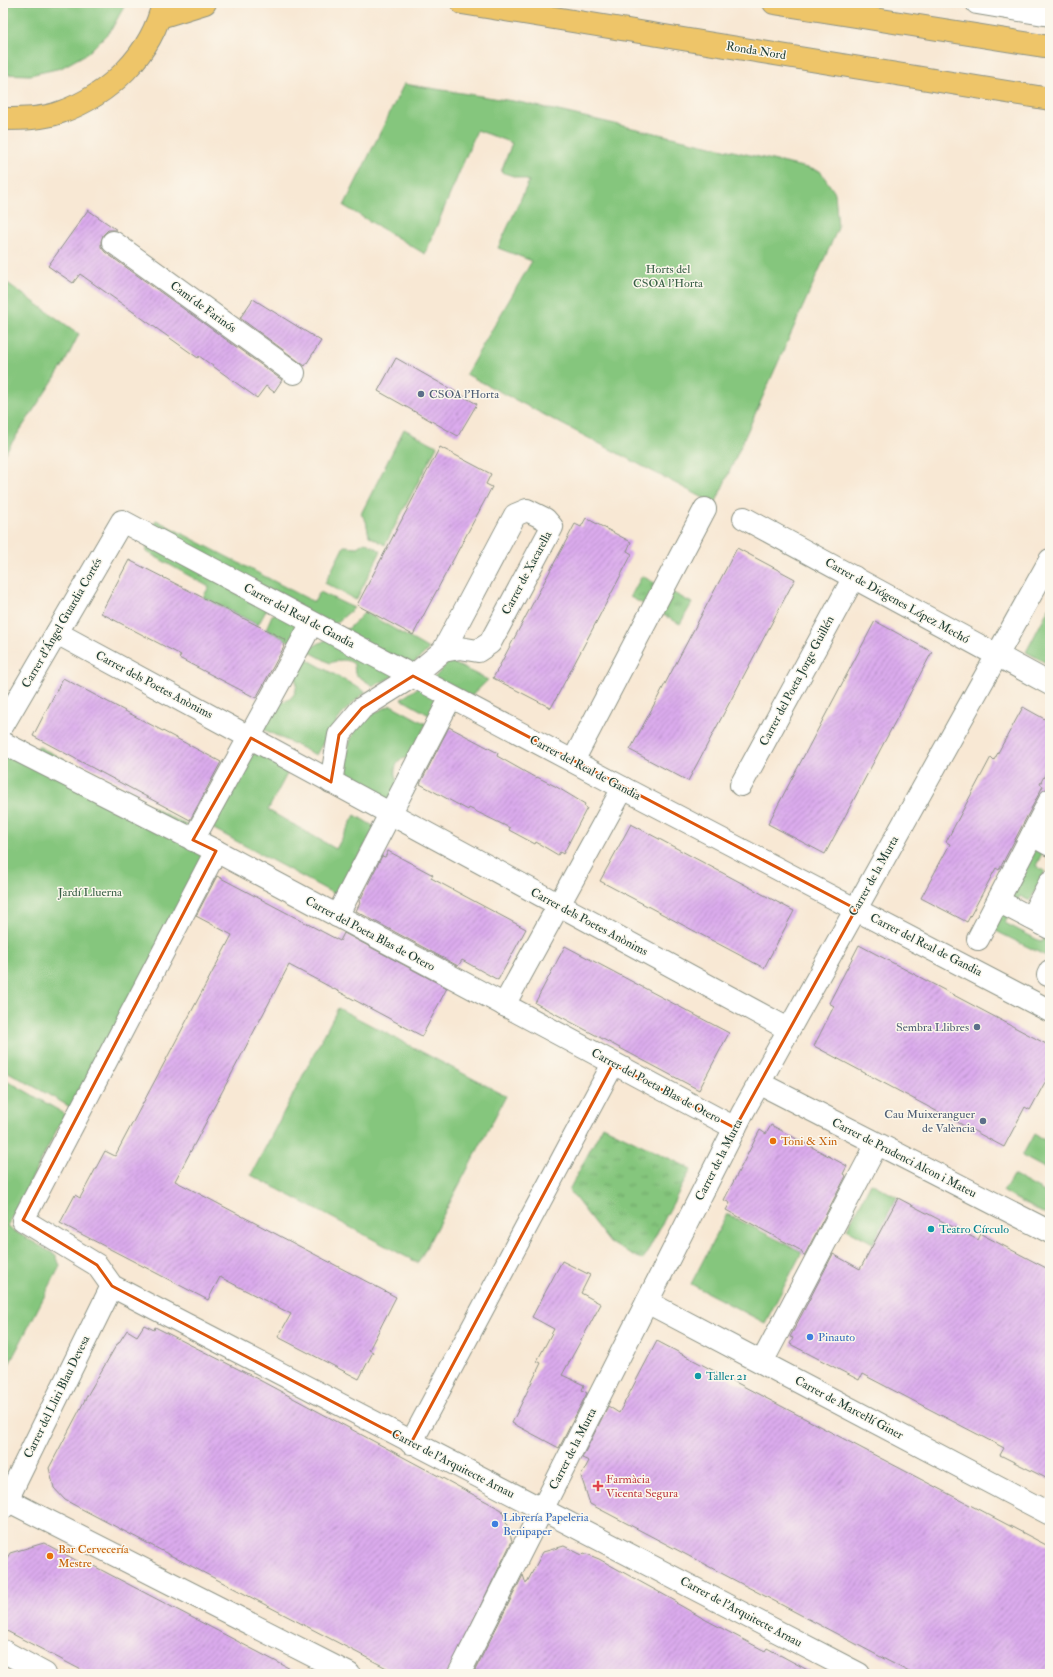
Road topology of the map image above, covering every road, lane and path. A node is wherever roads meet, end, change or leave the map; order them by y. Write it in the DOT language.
graph roads {
  1 [pos="204,3"];
  2 [pos="462,3"];
  3 [pos="774,3"];
  4 [pos="977,3"];
  5 [pos="162,10"];
  6 [pos="1050,15"];
  7 [pos="1050,47"];
  8 [pos="1050,99"];
  9 [pos="3,119"];
  10 [pos="113,242"];
  11 [pos="294,373"];
  12 [pos="705,509"];
  13 [pos="744,518"];
  14 [pos="122,521"];
  15 [pos="1050,560"];
  16 [pos="854,578"];
  17 [pos="312,623"];
  18 [pos="57,633"];
  19 [pos="443,651"];
  20 [pos="998,656"];
  21 [pos="413,676"];
  22 [pos="1050,684"];
  23 [pos="452,697"];
  24 [pos="3,725"];
  25 [pos="250,738"];
  26 [pos="3,743"];
  27 [pos="573,761"];
  28 [pos="331,782"];
  29 [pos="741,785"];
  30 [pos="623,788"];
  31 [pos="1050,800"];
  32 [pos="390,815"];
  33 [pos="193,840"];
  34 [pos="1041,840"];
  35 [pos="216,851"];
  36 [pos="1050,882"];
  37 [pos="998,901"];
  38 [pos="559,906"];
  39 [pos="856,909"];
  40 [pos="338,916"];
  41 [pos="1031,918"];
  42 [pos="1050,928"];
  43 [pos="978,939"];
  44 [pos="504,1006"];
  45 [pos="1050,1011"];
  46 [pos="788,1029"];
  47 [pos="613,1064"];
  48 [pos="759,1083"];
  49 [pos="735,1128"];
  50 [pos="877,1144"];
  51 [pos="1050,1232"];
  52 [pos="112,1286"];
  53 [pos="647,1302"];
  54 [pos="762,1362"];
  55 [pos="411,1443"];
  56 [pos="5,1504"];
  57 [pos="542,1510"];
  58 [pos="1050,1514"];
  59 [pos="3,1651"];
  60 [pos="45,1674"];
  61 [pos="349,1674"];
  62 [pos="459,1674"];
  63 [pos="859,1674"];
  1 -- 5 [label="main road"];
  2 -- 8 [label="main road, Ronda Nord"];
  3 -- 7 [label="main road"];
  4 -- 6 [label="street"];
  5 -- 9 [label="main road"];
  10 -- 11 [label="street, Camí de Farinós"];
  12 -- 27 [label="street"];
  13 -- 16 [label="street, Carrer de Diógenes López Mechó"];
  14 -- 17 [label="street, Carrer del Real de Gandia"];
  14 -- 18 [label="street, Carrer d'Ángel Guardia Cortés"];
  15 -- 20 [label="street, Carrer de la Murta"];
  16 -- 20 [label="street, Carrer de Diógenes López Mechó"];
  16 -- 29 [label="street, Carrer del Poeta Jorge Guillén"];
  17 -- 21 [label="street, Carrer del Real de Gandia"];
  17 -- 25 [label="street"];
  18 -- 24 [label="street, Carrer d'Ángel Guardia Cortés"];
  18 -- 25 [label="street, Carrer dels Poetes Anònims"];
  19 -- 19 [label="street, Carrer de Xacarella"];
  19 -- 21 [label="street"];
  20 -- 22 [label="street, Carrer de Diógenes López Mechó"];
  20 -- 39 [label="street, Carrer de la Murta"];
  21 -- 23 [label="street, Carrer del Real de Gandia"];
  21 -- 28 [label="street"];
  23 -- 27 [label="street, Carrer del Real de Gandia"];
  23 -- 32 [label="street"];
  25 -- 28 [label="street, Carrer dels Poetes Anònims"];
  25 -- 33 [label="street"];
  26 -- 33 [label="street, Carrer del Poeta Blas de Otero"];
  27 -- 30 [label="street, Carrer del Real de Gandia"];
  28 -- 32 [label="street, Carrer dels Poetes Anònims"];
  30 -- 38 [label="street"];
  30 -- 39 [label="street, Carrer del Real de Gandia"];
  31 -- 34 [label="street"];
  32 -- 38 [label="street, Carrer dels Poetes Anònims"];
  32 -- 40 [label="street"];
  33 -- 35 [label="street, Carrer del Poeta Blas de Otero"];
  34 -- 37 [label="street"];
  35 -- 40 [label="street, Carrer del Poeta Blas de Otero"];
  35 -- 52 [label="street"];
  36 -- 41 [label="street"];
  37 -- 41 [label="street"];
  37 -- 43 [label="street"];
  38 -- 44 [label="street"];
  38 -- 46 [label="street, Carrer dels Poetes Anònims"];
  39 -- 45 [label="street, Carrer del Real de Gandia"];
  39 -- 46 [label="street, Carrer de la Murta"];
  40 -- 44 [label="street, Carrer del Poeta Blas de Otero"];
  41 -- 42 [label="street"];
  44 -- 47 [label="street, Carrer del Poeta Blas de Otero"];
  46 -- 48 [label="street, Carrer de la Murta"];
  47 -- 49 [label="street, Carrer del Poeta Blas de Otero"];
  47 -- 55 [label="street"];
  48 -- 49 [label="street, Carrer de la Murta"];
  48 -- 50 [label="street, Carrer de Prudenci Alcon i Mateu"];
  49 -- 53 [label="street, Carrer de la Murta"];
  50 -- 51 [label="street, Carrer de Prudenci Alcon i Mateu"];
  50 -- 54 [label="street"];
  52 -- 55 [label="street, Carrer de l'Arquitecte Arnau"];
  52 -- 56 [label="street, Carrer del Lliri Blau Devesa"];
  53 -- 54 [label="street, Carrer de Marcel·lí Giner"];
  53 -- 57 [label="street, Carrer de la Murta"];
  54 -- 58 [label="street, Carrer de Marcel·lí Giner"];
  55 -- 57 [label="street, Carrer de l'Arquitecte Arnau"];
  56 -- 61 [label="street"];
  57 -- 62 [label="street, Carrer de la Murta"];
  57 -- 63 [label="street, Carrer de l'Arquitecte Arnau"];
  59 -- 60 [label="street"];
}
